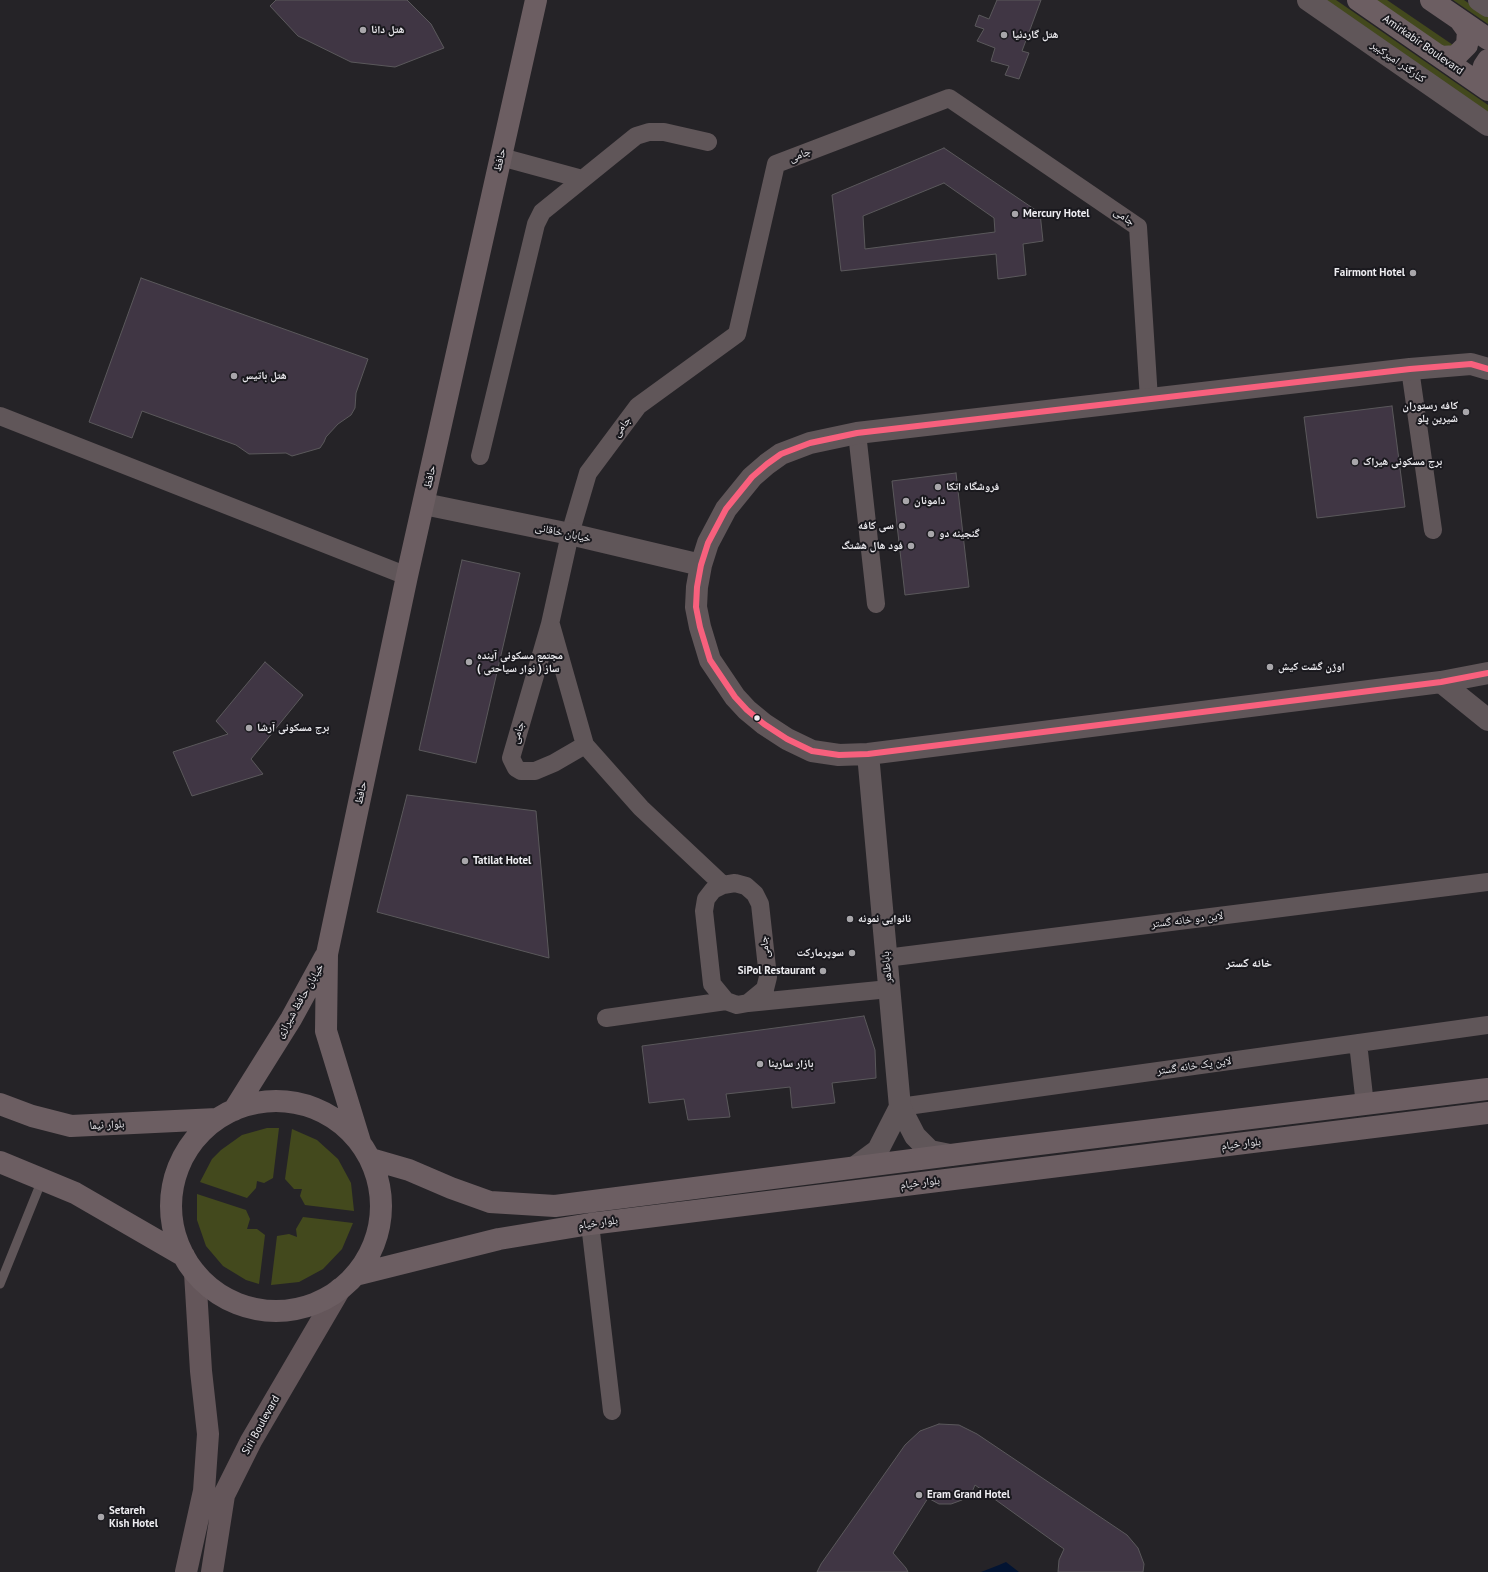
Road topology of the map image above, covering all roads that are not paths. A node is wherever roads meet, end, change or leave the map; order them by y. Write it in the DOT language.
graph roads {
  1 [pos="536,0"];
  2 [pos="1308,0"];
  3 [pos="1358,0"];
  4 [pos="1432,0"];
  5 [pos="1479,0"];
  6 [pos="1488,6"];
  7 [pos="1460,20"];
  8 [pos="1488,39"];
  9 [pos="1436,54"];
  10 [pos="1488,60"];
  11 [pos="1488,90"];
  12 [pos="1488,125"];
  13 [pos="708,142"];
  14 [pos="501,157"];
  15 [pos="582,179"];
  16 [pos="1410,369"];
  17 [pos="1488,369"];
  18 [pos="1149,399"];
  19 [pos="0,416"];
  20 [pos="857,433"];
  21 [pos="480,456"];
  22 [pos="424,504"];
  23 [pos="1433,530"];
  24 [pos="570,534"];
  25 [pos="701,565"];
  26 [pos="407,576"];
  27 [pos="876,604"];
  28 [pos="550,624"];
  29 [pos="1488,673"];
  30 [pos="1442,682"];
  31 [pos="1488,720"];
  32 [pos="585,745"];
  33 [pos="868,754"];
  34 [pos="1488,882"];
  35 [pos="723,884"];
  36 [pos="327,954"];
  37 [pos="886,958"];
  38 [pos="889,989"];
  39 [pos="726,1002"];
  40 [pos="748,1003"];
  41 [pos="606,1018"];
  42 [pos="1488,1025"];
  43 [pos="1358,1043"];
  44 [pos="1488,1089"];
  45 [pos="0,1104"];
  46 [pos="1365,1105"];
  47 [pos="900,1107"];
  48 [pos="1488,1113"];
  49 [pos="226,1114"];
  50 [pos="365,1150"];
  51 [pos="950,1155"];
  52 [pos="0,1162"];
  53 [pos="855,1168"];
  54 [pos="42,1179"];
  55 [pos="590,1224"];
  56 [pos="189,1264"];
  57 [pos="347,1282"];
  58 [pos="0,1284"];
  59 [pos="612,1411"];
  60 [pos="186,1572"];
  61 [pos="212,1572"];
  1 -- 14 [label="main road, حافظ"];
  2 -- 12 [label="street, کنارگذر امیرکبیر"];
  3 -- 9 [label="main road, Amirkabir Boulevard"];
  4 -- 7 [label="main road"];
  5 -- 6 [label="street"];
  7 -- 8 [label="main road"];
  7 -- 9 [label="main road"];
  9 -- 11 [label="main road, Amirkabir Boulevard"];
  10 -- 11 [label="main road"];
  13 -- 15 [label="street"];
  14 -- 15 [label="street"];
  14 -- 22 [label="main road, حافظ"];
  15 -- 21 [label="street"];
  16 -- 17 [label="street"];
  16 -- 18 [label="street"];
  16 -- 23 [label="street"];
  18 -- 20 [label="street"];
  18 -- 24 [label="street, جامی"];
  19 -- 26 [label="street"];
  20 -- 25 [label="street"];
  20 -- 27 [label="street"];
  22 -- 24 [label="street, خیابان خاقانی"];
  22 -- 26 [label="main road, حافظ"];
  24 -- 25 [label="street, خیابان خاقانی"];
  24 -- 28 [label="street, جامی"];
  25 -- 33 [label="street"];
  26 -- 36 [label="main road, حافظ"];
  28 -- 32 [label="street, جامی"];
  28 -- 32 [label="street, جامی"];
  29 -- 30 [label="street"];
  30 -- 31 [label="street"];
  30 -- 33 [label="street"];
  32 -- 35 [label="street, جامی"];
  33 -- 37 [label="street, باباطاهر"];
  34 -- 37 [label="street, لاین دو خانه گستر"];
  35 -- 39 [label="street"];
  35 -- 40 [label="street, جامی"];
  36 -- 49 [label="main road, خیابان حافظ شیرازی"];
  36 -- 50 [label="main road, خیابان حافظ شیرازی"];
  37 -- 38 [label="street, باباطاهر"];
  38 -- 40 [label="street"];
  38 -- 47 [label="street, باباطاهر"];
  39 -- 40 [label="street"];
  39 -- 41 [label="street"];
  42 -- 43 [label="street, لاین یک خانه گستر"];
  43 -- 46 [label="street"];
  43 -- 47 [label="street, لاین یک خانه گستر"];
  44 -- 46 [label="main road, بلوار خیام"];
  45 -- 49 [label="main road, بلوار نیما"];
  46 -- 51 [label="main road, بلوار خیام"];
  47 -- 51 [label="street, باباطاهر"];
  47 -- 53 [label="street"];
  48 -- 55 [label="main road, بلوار خیام"];
  49 -- 50 [label="main road"];
  49 -- 56 [label="main road"];
  50 -- 53 [label="main road, بلوار خیام"];
  50 -- 57 [label="main road, خیابان حافظ شیرازی"];
  51 -- 53 [label="main road, بلوار خیام"];
  52 -- 54 [label="main road"];
  54 -- 56 [label="main road"];
  54 -- 58 [label="lane"];
  55 -- 57 [label="main road, بلوار خیام"];
  55 -- 59 [label="street"];
  56 -- 57 [label="main road"];
  56 -- 60 [label="main road"];
  57 -- 61 [label="main road, Siri Boulevard"];
}
